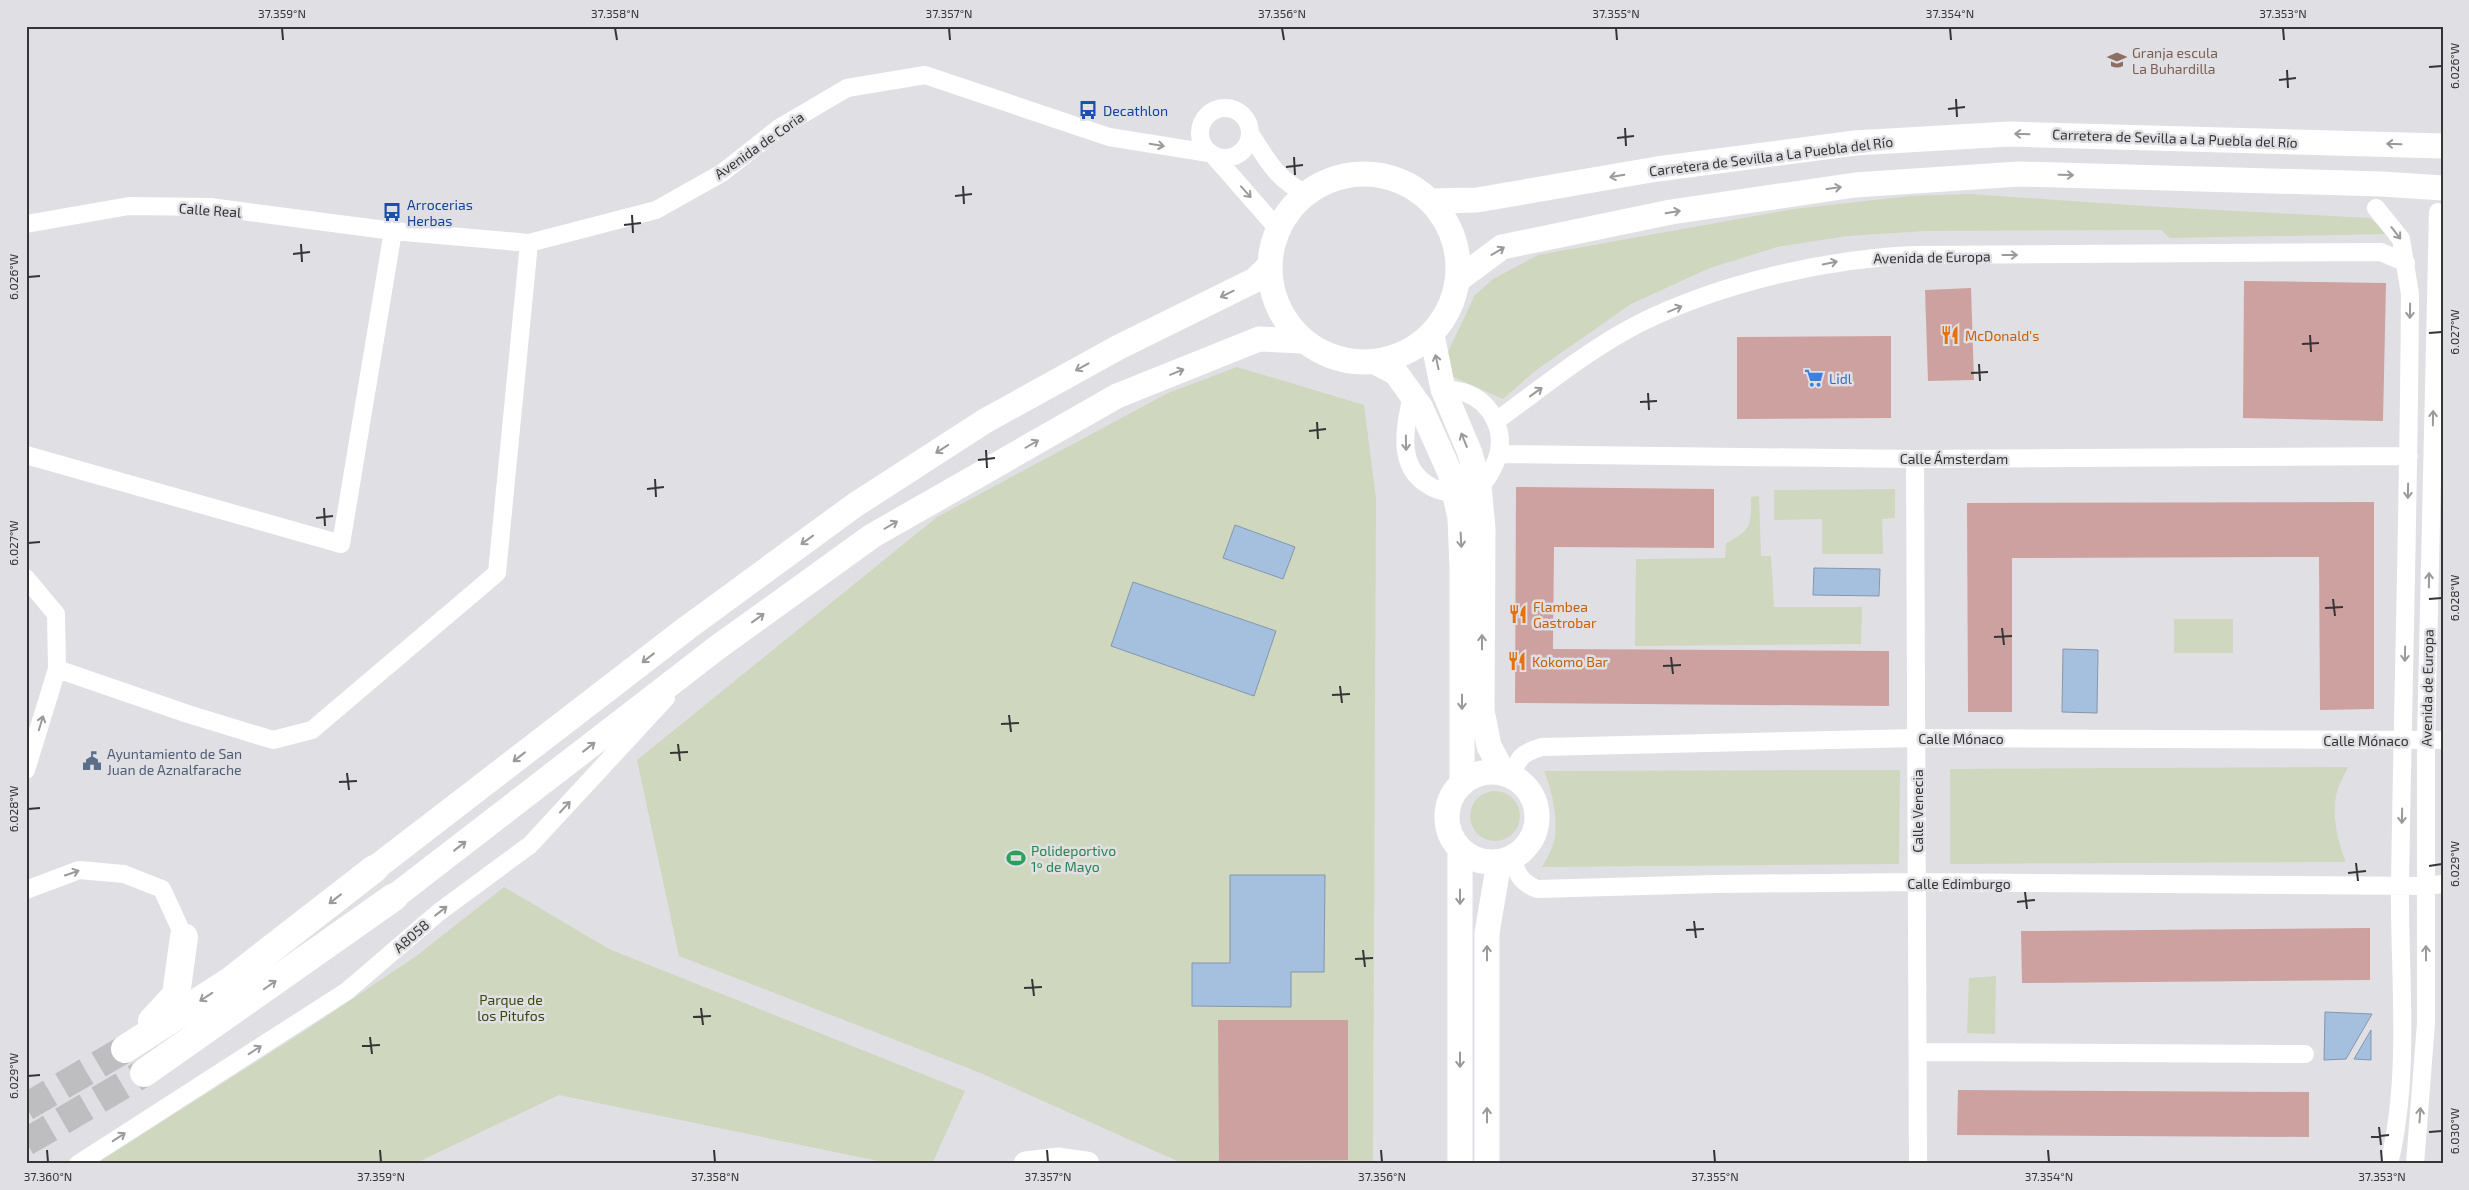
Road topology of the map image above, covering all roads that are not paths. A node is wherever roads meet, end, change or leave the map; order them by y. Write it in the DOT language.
graph roads {
  1 [pos="1251,135"];
  2 [pos="2443,146"];
  3 [pos="1212,155"];
  4 [pos="2443,188"];
  5 [pos="1306,193"];
  6 [pos="1432,201"];
  7 [pos="2376,208"];
  8 [pos="2438,212"];
  9 [pos="26,224"];
  10 [pos="1278,229"];
  11 [pos="393,231"];
  12 [pos="529,243"];
  13 [pos="2406,263"];
  14 [pos="1268,268"];
  15 [pos="1459,279"];
  16 [pos="1432,335"];
  17 [pos="1302,341"];
  18 [pos="1377,362"];
  19 [pos="1443,390"];
  20 [pos="1412,395"];
  21 [pos="1496,421"];
  22 [pos="1499,454"];
  23 [pos="26,455"];
  24 [pos="2409,456"];
  25 [pos="1915,459"];
  26 [pos="1479,486"];
  27 [pos="1454,492"];
  28 [pos="26,578"];
  29 [pos="703,658"];
  30 [pos="57,669"];
  31 [pos="1916,738"];
  32 [pos="2404,740"];
  33 [pos="2434,740"];
  34 [pos="26,770"];
  35 [pos="1508,775"];
  36 [pos="1462,784"];
  37 [pos="1460,849"];
  38 [pos="1506,860"];
  39 [pos="374,869"];
  40 [pos="1917,882"];
  41 [pos="2434,885"];
  42 [pos="2400,886"];
  43 [pos="26,890"];
  44 [pos="394,897"];
  45 [pos="184,937"];
  46 [pos="2434,1022"];
  47 [pos="1918,1052"];
  48 [pos="2305,1054"];
  49 [pos="144,1073"];
  50 [pos="78,1164"];
  51 [pos="1026,1164"];
  52 [pos="1087,1164"];
  53 [pos="1460,1164"];
  54 [pos="1487,1164"];
  55 [pos="1918,1164"];
  56 [pos="2389,1164"];
  57 [pos="2416,1164"];
  1 -- 3 [label="street"];
  1 -- 3 [label="street"];
  1 -- 5 [label="street"];
  2 -- 6 [label="main road, Carretera de Sevilla a La Puebla del Río, one-way"];
  3 -- 10 [label="street, one-way"];
  12 -- 3 [label="street, Avenida de Coria, one-way"];
  15 -- 4 [label="main road, one-way"];
  5 -- 6 [label="main road"];
  5 -- 10 [label="main road"];
  6 -- 15 [label="main road"];
  7 -- 13 [label="street, Avenida de Europa, one-way"];
  33 -- 8 [label="street, Avenida de Europa, one-way"];
  9 -- 11 [label="street, Calle Real"];
  10 -- 14 [label="main road"];
  11 -- 12 [label="street, Avenida de Coria"];
  11 -- 23 [label="street"];
  12 -- 30 [label="street"];
  21 -- 13 [label="street, Avenida de Europa, one-way"];
  13 -- 24 [label="street, Avenida de Europa, one-way"];
  14 -- 17 [label="main road"];
  14 -- 39 [label="main road, one-way"];
  15 -- 16 [label="main road"];
  16 -- 18 [label="main road"];
  19 -- 16 [label="main road, one-way"];
  17 -- 18 [label="main road"];
  29 -- 17 [label="main road, one-way"];
  18 -- 20 [label="main road"];
  19 -- 21 [label="street"];
  26 -- 19 [label="main road, one-way"];
  20 -- 27 [label="main road"];
  20 -- 27 [label="street, one-way"];
  21 -- 22 [label="street"];
  22 -- 25 [label="street, Calle Ámsterdam"];
  22 -- 26 [label="street"];
  24 -- 25 [label="street, Calle Ámsterdam"];
  24 -- 32 [label="street, Avenida de Europa, one-way"];
  25 -- 31 [label="street, Calle Venecia"];
  26 -- 27 [label="street"];
  35 -- 26 [label="main road, one-way"];
  27 -- 36 [label="main road, one-way"];
  28 -- 30 [label="street"];
  44 -- 29 [label="main road, one-way"];
  50 -- 29 [label="street, A8058, one-way"];
  34 -- 30 [label="street, one-way"];
  31 -- 32 [label="street, Calle Mónaco"];
  31 -- 35 [label="street, Calle Mónaco"];
  31 -- 40 [label="street, Calle Venecia"];
  32 -- 33 [label="street, Calle Mónaco"];
  32 -- 42 [label="street, Avenida de Europa, one-way"];
  33 -- 41 [label="street, Avenida de Europa"];
  35 -- 36 [label="main road"];
  35 -- 38 [label="main road"];
  36 -- 37 [label="main road"];
  37 -- 38 [label="main road"];
  37 -- 53 [label="main road, one-way"];
  38 -- 40 [label="street, Calle Edimburgo"];
  54 -- 38 [label="main road, one-way"];
  39 -- 45 [label="highway, one-way"];
  40 -- 42 [label="street, Calle Edimburgo"];
  40 -- 47 [label="street, Calle Venecia"];
  41 -- 42 [label="street, Calle Edimburgo"];
  46 -- 41 [label="street, Avenida de Europa, one-way"];
  42 -- 56 [label="street, Avenida de Europa"];
  43 -- 45 [label="street, one-way"];
  49 -- 44 [label="highway, one-way"];
  57 -- 46 [label="street, Avenida de Europa, one-way"];
  47 -- 48 [label="street"];
  47 -- 55 [label="street, Calle Venecia"];
  51 -- 52 [label="main road"];
}
